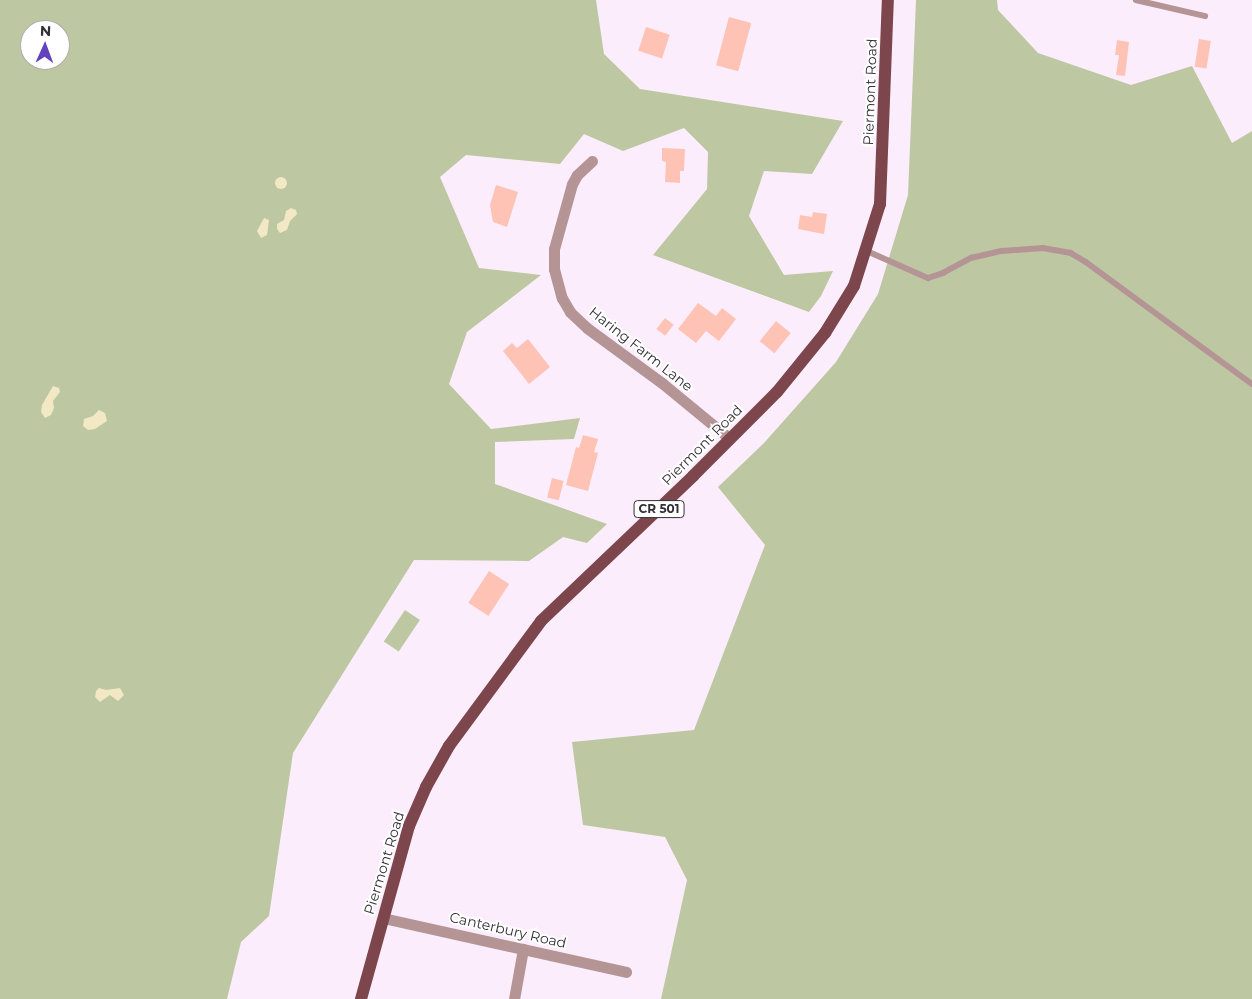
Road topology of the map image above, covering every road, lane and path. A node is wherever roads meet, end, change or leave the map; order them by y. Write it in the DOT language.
graph roads {
  1 [pos="888,0"];
  2 [pos="1136,0"];
  3 [pos="1205,16"];
  4 [pos="592,161"];
  5 [pos="866,251"];
  6 [pos="1252,384"];
  7 [pos="729,438"];
  8 [pos="383,918"];
  9 [pos="522,949"];
  10 [pos="626,972"];
  11 [pos="361,999"];
  12 [pos="514,999"];
  1 -- 5 [label="main road, Piermont Road / CR 501"];
  2 -- 3 [label="lane"];
  4 -- 7 [label="street, Haring Farm Lane"];
  5 -- 6 [label="lane"];
  5 -- 7 [label="main road, Piermont Road / CR 501"];
  7 -- 8 [label="main road, Piermont Road / CR 501"];
  8 -- 9 [label="street, Canterbury Road"];
  8 -- 11 [label="main road, Piermont Road / CR 501"];
  9 -- 10 [label="street, Canterbury Road"];
  9 -- 12 [label="street"];
}
